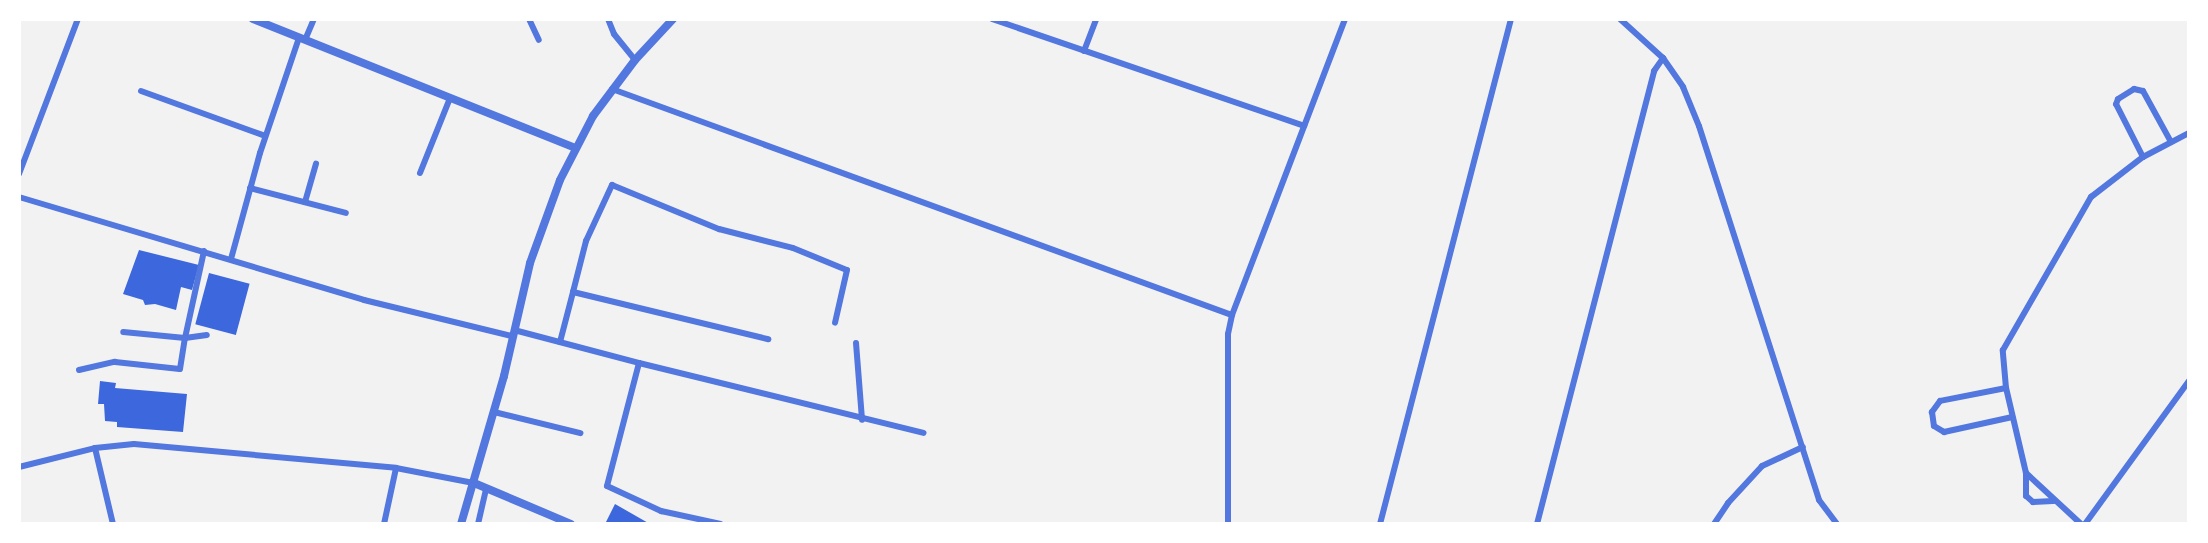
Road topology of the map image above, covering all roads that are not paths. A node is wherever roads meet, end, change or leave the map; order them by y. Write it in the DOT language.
graph roads {
  1 [pos="78,19"];
  2 [pos="253,19"];
  3 [pos="314,19"];
  4 [pos="529,19"];
  5 [pos="608,19"];
  6 [pos="673,19"];
  7 [pos="992,19"];
  8 [pos="1096,19"];
  9 [pos="1345,19"];
  10 [pos="1511,19"];
  11 [pos="1620,19"];
  12 [pos="302,39"];
  13 [pos="538,40"];
  14 [pos="1084,51"];
  15 [pos="1663,58"];
  16 [pos="635,60"];
  17 [pos="612,89"];
  18 [pos="141,91"];
  19 [pos="450,97"];
  20 [pos="1304,125"];
  21 [pos="2189,133"];
  22 [pos="265,136"];
  23 [pos="2171,142"];
  24 [pos="575,148"];
  25 [pos="2143,157"];
  26 [pos="316,164"];
  27 [pos="420,173"];
  28 [pos="19,174"];
  29 [pos="250,188"];
  30 [pos="19,197"];
  31 [pos="306,202"];
  32 [pos="346,213"];
  33 [pos="204,251"];
  34 [pos="231,259"];
  35 [pos="573,292"];
  36 [pos="1232,314"];
  37 [pos="835,323"];
  38 [pos="123,332"];
  39 [pos="513,333"];
  40 [pos="207,335"];
  41 [pos="185,338"];
  42 [pos="768,339"];
  43 [pos="560,342"];
  44 [pos="856,343"];
  45 [pos="639,363"];
  46 [pos="79,370"];
  47 [pos="2189,381"];
  48 [pos="2006,388"];
  49 [pos="494,412"];
  50 [pos="2012,418"];
  51 [pos="862,420"];
  52 [pos="580,433"];
  53 [pos="924,433"];
  54 [pos="1803,447"];
  55 [pos="96,448"];
  56 [pos="19,467"];
  57 [pos="396,468"];
  58 [pos="2026,473"];
  59 [pos="474,483"];
  60 [pos="486,489"];
  61 [pos="2053,501"];
  62 [pos="567,523"];
  63 [pos="113,524"];
  64 [pos="384,524"];
  65 [pos="461,524"];
  66 [pos="478,524"];
  67 [pos="721,524"];
  68 [pos="1228,524"];
  69 [pos="1380,524"];
  70 [pos="1538,524"];
  71 [pos="1714,524"];
  72 [pos="1837,524"];
  73 [pos="2083,524"];
  1 -- 28 [label="street"];
  2 -- 12 [label="street"];
  3 -- 12 [label="street"];
  4 -- 13 [label="street"];
  5 -- 16 [label="street"];
  6 -- 16 [label="street"];
  7 -- 14 [label="street"];
  8 -- 14 [label="street"];
  9 -- 20 [label="street"];
  10 -- 69 [label="street"];
  11 -- 15 [label="street"];
  12 -- 19 [label="street"];
  12 -- 22 [label="street"];
  14 -- 20 [label="street"];
  15 -- 54 [label="street"];
  15 -- 70 [label="street"];
  16 -- 17 [label="street"];
  17 -- 24 [label="street"];
  17 -- 36 [label="street"];
  18 -- 22 [label="street"];
  19 -- 24 [label="street"];
  19 -- 27 [label="street"];
  20 -- 36 [label="street"];
  21 -- 23 [label="street"];
  22 -- 29 [label="street"];
  23 -- 25 [label="street"];
  23 -- 25 [label="street"];
  24 -- 39 [label="street"];
  25 -- 48 [label="street"];
  26 -- 31 [label="street"];
  29 -- 31 [label="street"];
  29 -- 34 [label="street"];
  30 -- 33 [label="street"];
  31 -- 32 [label="street"];
  33 -- 34 [label="street"];
  33 -- 41 [label="street"];
  34 -- 39 [label="street"];
  35 -- 37 [label="street"];
  35 -- 42 [label="street"];
  35 -- 43 [label="street"];
  36 -- 68 [label="street"];
  38 -- 41 [label="street"];
  39 -- 43 [label="street"];
  39 -- 49 [label="street"];
  40 -- 41 [label="street"];
  41 -- 46 [label="street"];
  43 -- 45 [label="street"];
  44 -- 51 [label="street"];
  45 -- 51 [label="street"];
  45 -- 67 [label="street"];
  47 -- 73 [label="street"];
  48 -- 50 [label="street"];
  48 -- 50 [label="street"];
  49 -- 52 [label="street"];
  49 -- 59 [label="street"];
  50 -- 58 [label="street"];
  51 -- 53 [label="street"];
  54 -- 71 [label="street"];
  54 -- 72 [label="street"];
  55 -- 56 [label="street"];
  55 -- 57 [label="street"];
  55 -- 63 [label="street"];
  57 -- 59 [label="street"];
  57 -- 64 [label="street"];
  58 -- 61 [label="street"];
  58 -- 61 [label="street"];
  59 -- 60 [label="street"];
  59 -- 65 [label="street"];
  60 -- 62 [label="street"];
  60 -- 66 [label="street"];
  61 -- 73 [label="street"];
}
